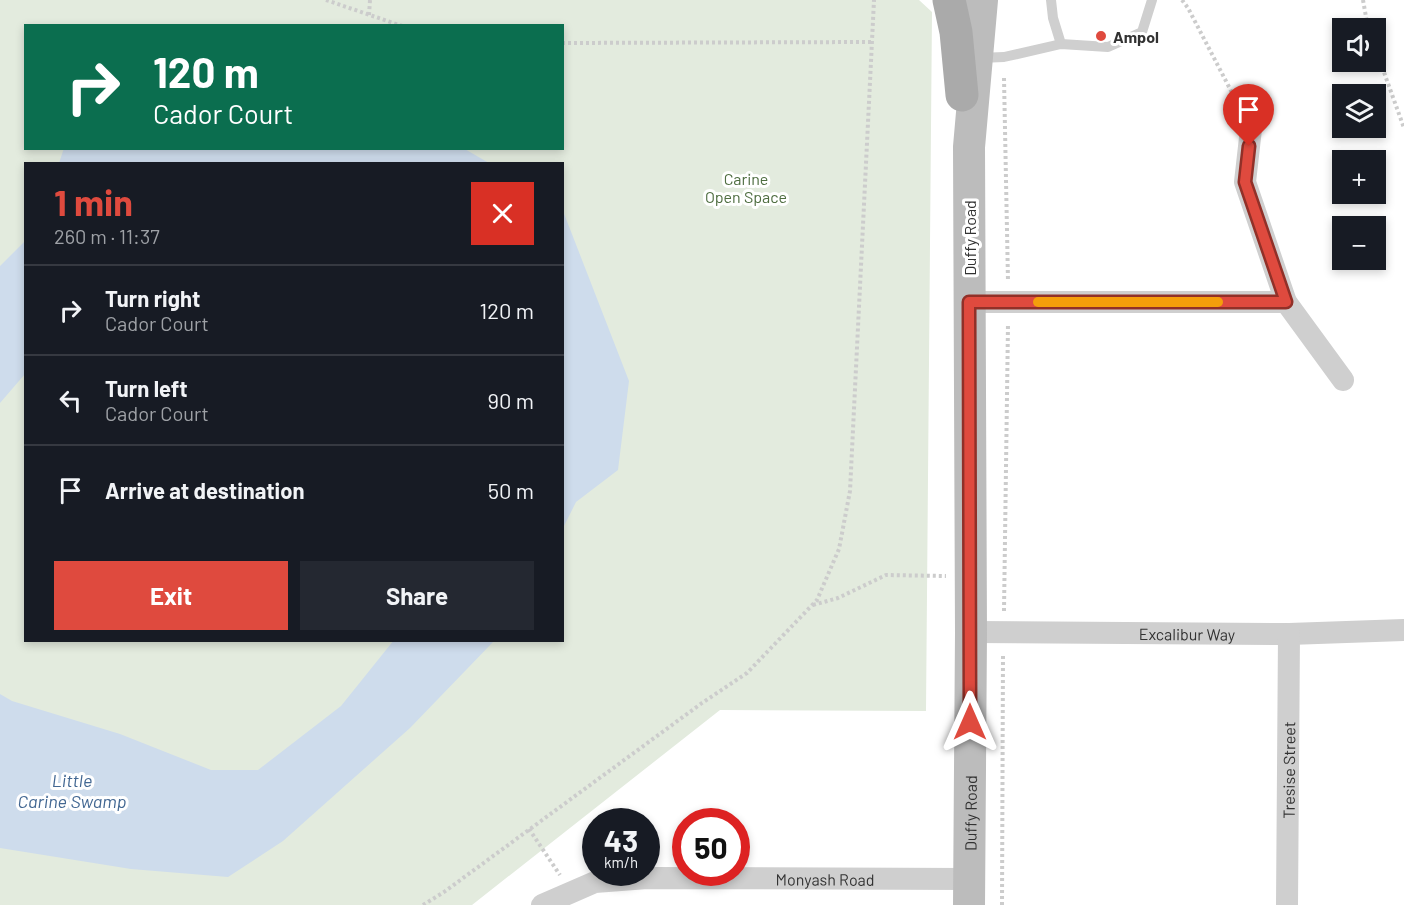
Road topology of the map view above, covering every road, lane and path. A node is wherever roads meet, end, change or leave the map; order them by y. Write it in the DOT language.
graph roads {
  1 [pos="326,0"];
  2 [pos="370,0"];
  3 [pos="874,0"];
  4 [pos="949,0"];
  5 [pos="963,0"];
  6 [pos="982,0"];
  7 [pos="1051,0"];
  8 [pos="1152,0"];
  9 [pos="1182,0"];
  10 [pos="1363,0"];
  11 [pos="369,15"];
  12 [pos="1366,18"];
  13 [pos="396,24"];
  14 [pos="872,42"];
  15 [pos="564,43"];
  16 [pos="1061,44"];
  17 [pos="991,57"];
  18 [pos="1384,72"];
  19 [pos="962,95"];
  20 [pos="1404,128"];
  21 [pos="1251,129"];
  22 [pos="969,147"];
  23 [pos="969,302"];
  24 [pos="1008,302"];
  25 [pos="1286,302"];
  26 [pos="1343,380"];
  27 [pos="971,576"];
  28 [pos="812,605"];
  29 [pos="1404,630"];
  30 [pos="971,632"];
  31 [pos="1004,632"];
  32 [pos="1289,634"];
  33 [pos="529,829"];
  34 [pos="969,892"];
  35 [pos="575,899"];
  36 [pos="423,905"];
  37 [pos="542,905"];
  38 [pos="1002,905"];
  39 [pos="1287,905"];
  1 -- 11 [label="path"];
  2 -- 11 [label="path"];
  3 -- 14 [label="path"];
  4 -- 19 [label="main road"];
  5 -- 19 [label="main road, Duffy Road"];
  6 -- 17 [label="main road, Duffy Road"];
  7 -- 16 [label="lane"];
  8 -- 16 [label="lane"];
  9 -- 21 [label="path"];
  10 -- 12 [label="path"];
  11 -- 13 [label="path"];
  14 -- 15 [label="path"];
  14 -- 28 [label="path"];
  16 -- 17 [label="lane"];
  17 -- 22 [label="main road, Duffy Road"];
  17 -- 24 [label="path"];
  18 -- 20 [label="path"];
  19 -- 22 [label="main road, Duffy Road"];
  21 -- 25 [label="street"];
  22 -- 23 [label="main road, Duffy Road"];
  23 -- 24 [label="street"];
  23 -- 27 [label="main road, Duffy Road"];
  24 -- 25 [label="street"];
  24 -- 31 [label="path"];
  25 -- 26 [label="street"];
  27 -- 28 [label="path"];
  27 -- 30 [label="main road, Duffy Road"];
  28 -- 33 [label="path"];
  29 -- 32 [label="street, Excalibur Way"];
  30 -- 31 [label="street, Excalibur Way"];
  30 -- 34 [label="main road, Duffy Road"];
  31 -- 32 [label="street, Excalibur Way"];
  31 -- 38 [label="path"];
  32 -- 39 [label="street, Tresise Street"];
  33 -- 35 [label="path"];
  33 -- 36 [label="path"];
  34 -- 35 [label="street, Monyash Road"];
  35 -- 37 [label="street, Monyash Road"];
}
